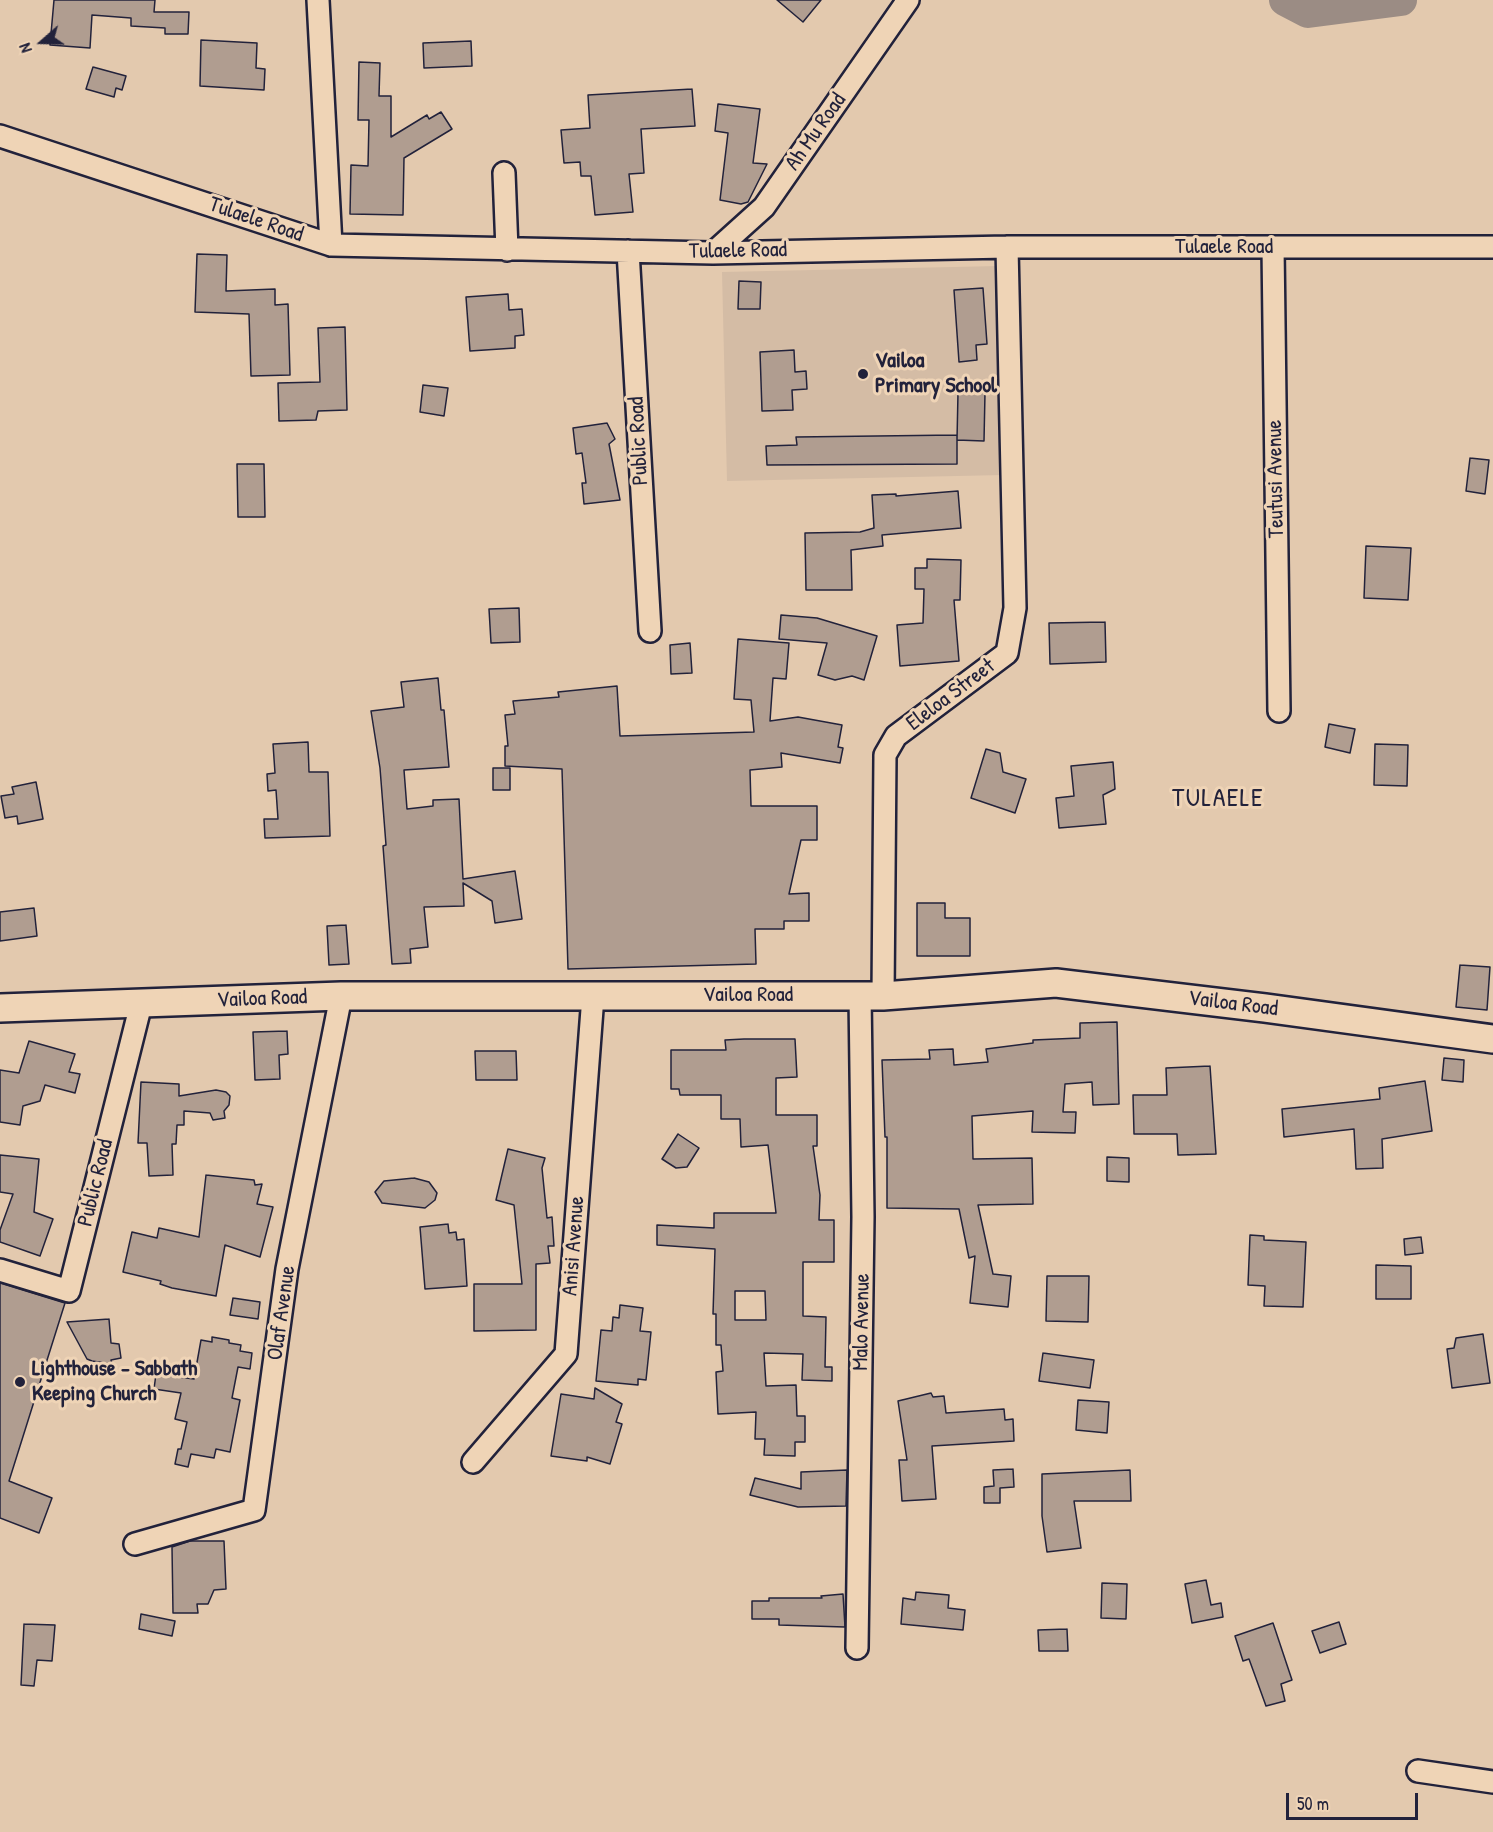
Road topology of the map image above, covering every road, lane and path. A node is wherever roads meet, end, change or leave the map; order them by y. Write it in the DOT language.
graph roads {
  1 [pos="318,0"];
  2 [pos="908,0"];
  3 [pos="0,135"];
  4 [pos="504,173"];
  5 [pos="331,245"];
  6 [pos="1273,246"];
  7 [pos="1007,247"];
  8 [pos="1493,247"];
  9 [pos="507,249"];
  10 [pos="628,251"];
  11 [pos="713,253"];
  12 [pos="650,631"];
  13 [pos="1279,711"];
  14 [pos="341,996"];
  15 [pos="593,996"];
  16 [pos="872,996"];
  17 [pos="141,1004"];
  18 [pos="0,1008"];
  19 [pos="1493,1039"];
  20 [pos="0,1270"];
  21 [pos="473,1462"];
  22 [pos="135,1544"];
  23 [pos="857,1648"];
  24 [pos="1418,1771"];
  25 [pos="1493,1782"];
  1 -- 5 [label="street"];
  2 -- 11 [label="street, Ah Mu Road"];
  3 -- 5 [label="street, Tulaele Road"];
  4 -- 9 [label="street"];
  5 -- 9 [label="street, Tulaele Road"];
  6 -- 7 [label="street, Tulaele Road"];
  6 -- 8 [label="street, Tulaele Road"];
  6 -- 13 [label="street, Teutusi Avenue"];
  7 -- 11 [label="street, Tulaele Road"];
  7 -- 16 [label="street, Eleloa Street"];
  9 -- 10 [label="street, Tulaele Road"];
  10 -- 11 [label="street, Tulaele Road"];
  10 -- 12 [label="street, Public Road"];
  14 -- 15 [label="main road, Vailoa Road"];
  14 -- 17 [label="main road, Vailoa Road"];
  14 -- 22 [label="street, Olaf Avenue"];
  15 -- 16 [label="main road, Vailoa Road"];
  15 -- 21 [label="street, Anisi Avenue"];
  16 -- 19 [label="main road, Vailoa Road"];
  16 -- 23 [label="street, Malo Avenue"];
  17 -- 18 [label="main road, Vailoa Road"];
  17 -- 20 [label="street, Public Road"];
  24 -- 25 [label="street"];
}
